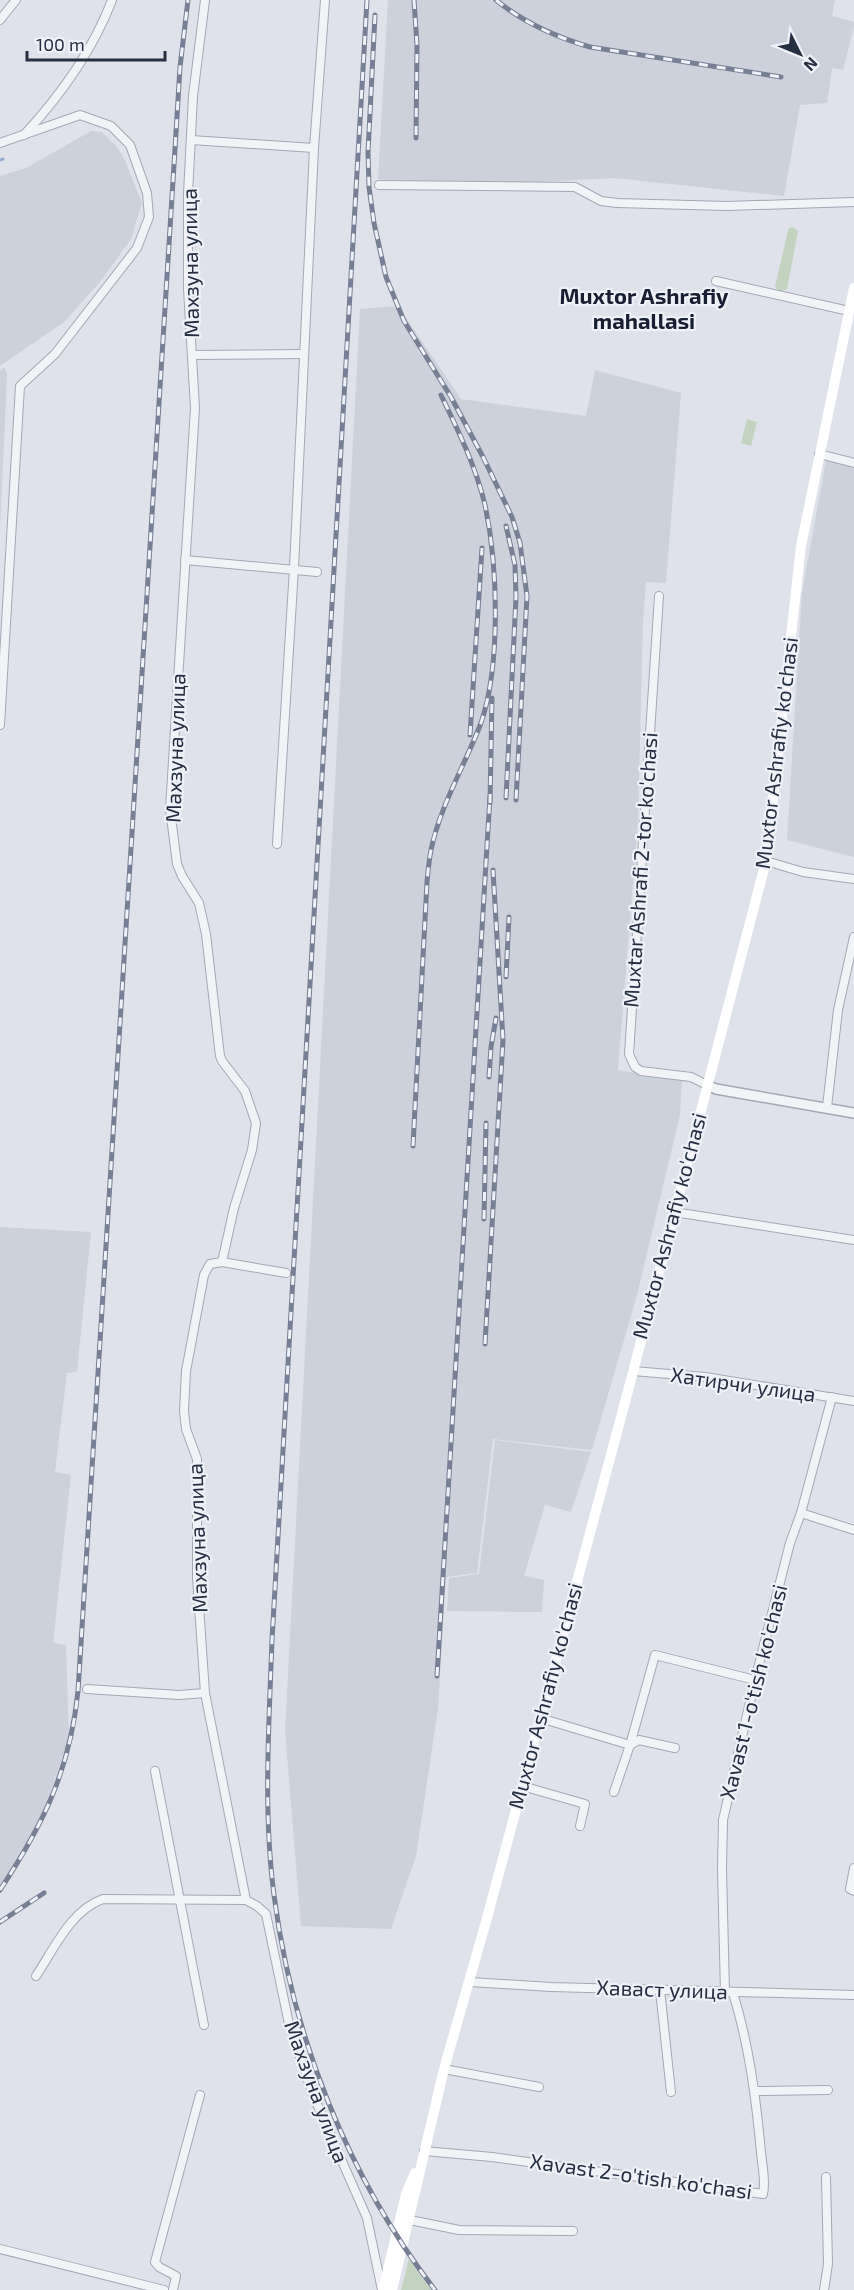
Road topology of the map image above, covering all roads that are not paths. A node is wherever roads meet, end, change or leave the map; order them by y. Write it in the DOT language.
graph roads {
  1 [pos="16,0"];
  2 [pos="112,0"];
  3 [pos="205,0"];
  4 [pos="325,0"];
  5 [pos="0,20"];
  6 [pos="23,136"];
  7 [pos="191,140"];
  8 [pos="0,143"];
  9 [pos="314,148"];
  10 [pos="379,185"];
  11 [pos="854,202"];
  12 [pos="716,281"];
  13 [pos="854,288"];
  14 [pos="849,311"];
  15 [pos="304,354"];
  16 [pos="193,355"];
  17 [pos="819,454"];
  18 [pos="854,464"];
  19 [pos="185,560"];
  20 [pos="294,568"];
  21 [pos="318,572"];
  22 [pos="658,596"];
  23 [pos="0,725"];
  24 [pos="277,844"];
  25 [pos="766,861"];
  26 [pos="854,879"];
  27 [pos="854,937"];
  28 [pos="707,1086"];
  29 [pos="827,1107"];
  30 [pos="854,1113"];
  31 [pos="674,1212"];
  32 [pos="854,1240"];
  33 [pos="222,1262"];
  34 [pos="286,1273"];
  35 [pos="633,1371"];
  36 [pos="832,1397"];
  37 [pos="854,1401"];
  38 [pos="801,1513"];
  39 [pos="854,1530"];
  40 [pos="755,1680"];
  41 [pos="87,1689"];
  42 [pos="205,1693"];
  43 [pos="540,1718"];
  44 [pos="630,1745"];
  45 [pos="675,1748"];
  46 [pos="156,1771"];
  47 [pos="522,1786"];
  48 [pos="614,1792"];
  49 [pos="580,1826"];
  50 [pos="854,1868"];
  51 [pos="854,1891"];
  52 [pos="246,1900"];
  53 [pos="179,1901"];
  54 [pos="36,1976"];
  55 [pos="470,1982"];
  56 [pos="660,1990"];
  57 [pos="729,1993"];
  58 [pos="854,1995"];
  59 [pos="204,2025"];
  60 [pos="444,2069"];
  61 [pos="539,2087"];
  62 [pos="828,2090"];
  63 [pos="755,2091"];
  64 [pos="671,2092"];
  65 [pos="200,2095"];
  66 [pos="424,2151"];
  67 [pos="826,2177"];
  68 [pos="410,2220"];
  69 [pos="573,2231"];
  70 [pos="0,2249"];
  71 [pos="164,2290"];
  72 [pos="173,2290"];
  73 [pos="382,2290"];
  74 [pos="392,2290"];
  75 [pos="824,2290"];
  1 -- 5 [label="street"];
  2 -- 6 [label="street"];
  3 -- 7 [label="street, Махзуна улица"];
  4 -- 9 [label="street"];
  6 -- 8 [label="street, Махзуна улица"];
  6 -- 23 [label="street, Махзуна улица"];
  7 -- 9 [label="street"];
  7 -- 16 [label="street, Махзуна улица"];
  9 -- 15 [label="street"];
  10 -- 11 [label="street"];
  12 -- 14 [label="street"];
  13 -- 14 [label="main road, Muxtor Ashrafiy ko'chasi"];
  14 -- 17 [label="main road, Muxtor Ashrafiy ko'chasi"];
  15 -- 16 [label="street"];
  15 -- 20 [label="street"];
  16 -- 19 [label="street, Махзуна улица"];
  17 -- 18 [label="street"];
  17 -- 25 [label="main road, Muxtor Ashrafiy ko'chasi"];
  19 -- 20 [label="street"];
  19 -- 33 [label="street, Махзуна улица"];
  20 -- 21 [label="street"];
  20 -- 24 [label="street"];
  22 -- 28 [label="street, Muxtar Ashrafi 2-tor ko'chasi"];
  25 -- 26 [label="street"];
  25 -- 28 [label="main road, Muxtor Ashrafiy ko'chasi"];
  27 -- 29 [label="street"];
  28 -- 29 [label="street"];
  28 -- 31 [label="main road, Muxtor Ashrafiy ko'chasi"];
  29 -- 30 [label="street"];
  31 -- 32 [label="street"];
  31 -- 35 [label="main road, Muxtor Ashrafiy ko'chasi"];
  33 -- 34 [label="street"];
  33 -- 42 [label="street, Махзуна улица"];
  35 -- 36 [label="street, Хатирчи улица"];
  35 -- 43 [label="main road, Muxtor Ashrafiy ko'chasi"];
  36 -- 37 [label="street, Хатирчи улица"];
  36 -- 38 [label="street, Xavast 1-o'tish ko'chasi"];
  38 -- 39 [label="street"];
  38 -- 40 [label="street, Xavast 1-o'tish ko'chasi"];
  40 -- 44 [label="street"];
  40 -- 57 [label="street, Xavast 1-o'tish ko'chasi"];
  41 -- 42 [label="street"];
  42 -- 52 [label="street, Махзуна улица"];
  43 -- 44 [label="street"];
  43 -- 47 [label="main road, Muxtor Ashrafiy ko'chasi"];
  44 -- 45 [label="street"];
  44 -- 48 [label="street"];
  46 -- 53 [label="street"];
  47 -- 49 [label="street"];
  47 -- 55 [label="main road, Muxtor Ashrafiy ko'chasi"];
  50 -- 51 [label="street"];
  52 -- 53 [label="street"];
  52 -- 73 [label="street, Махзуна улица"];
  53 -- 54 [label="street"];
  53 -- 59 [label="street"];
  55 -- 56 [label="street, Хаваст улица"];
  55 -- 60 [label="main road, Muxtor Ashrafiy ko'chasi"];
  56 -- 57 [label="street, Хаваст улица"];
  56 -- 64 [label="street"];
  57 -- 58 [label="street, Хаваст улица"];
  57 -- 63 [label="street, Xavast 2-o'tish ko'chasi"];
  60 -- 61 [label="street"];
  60 -- 66 [label="main road, Muxtor Ashrafiy ko'chasi"];
  62 -- 63 [label="street"];
  63 -- 66 [label="street, Xavast 2-o'tish ko'chasi"];
  65 -- 72 [label="street"];
  66 -- 68 [label="main road, Muxtor Ashrafiy ko'chasi"];
  66 -- 73 [label="main road, Muxtor Ashrafiy ko'chasi"];
  67 -- 75 [label="street"];
  68 -- 69 [label="street"];
  68 -- 74 [label="main road, Muxtor Ashrafiy ko'chasi"];
  70 -- 71 [label="street"];
}
